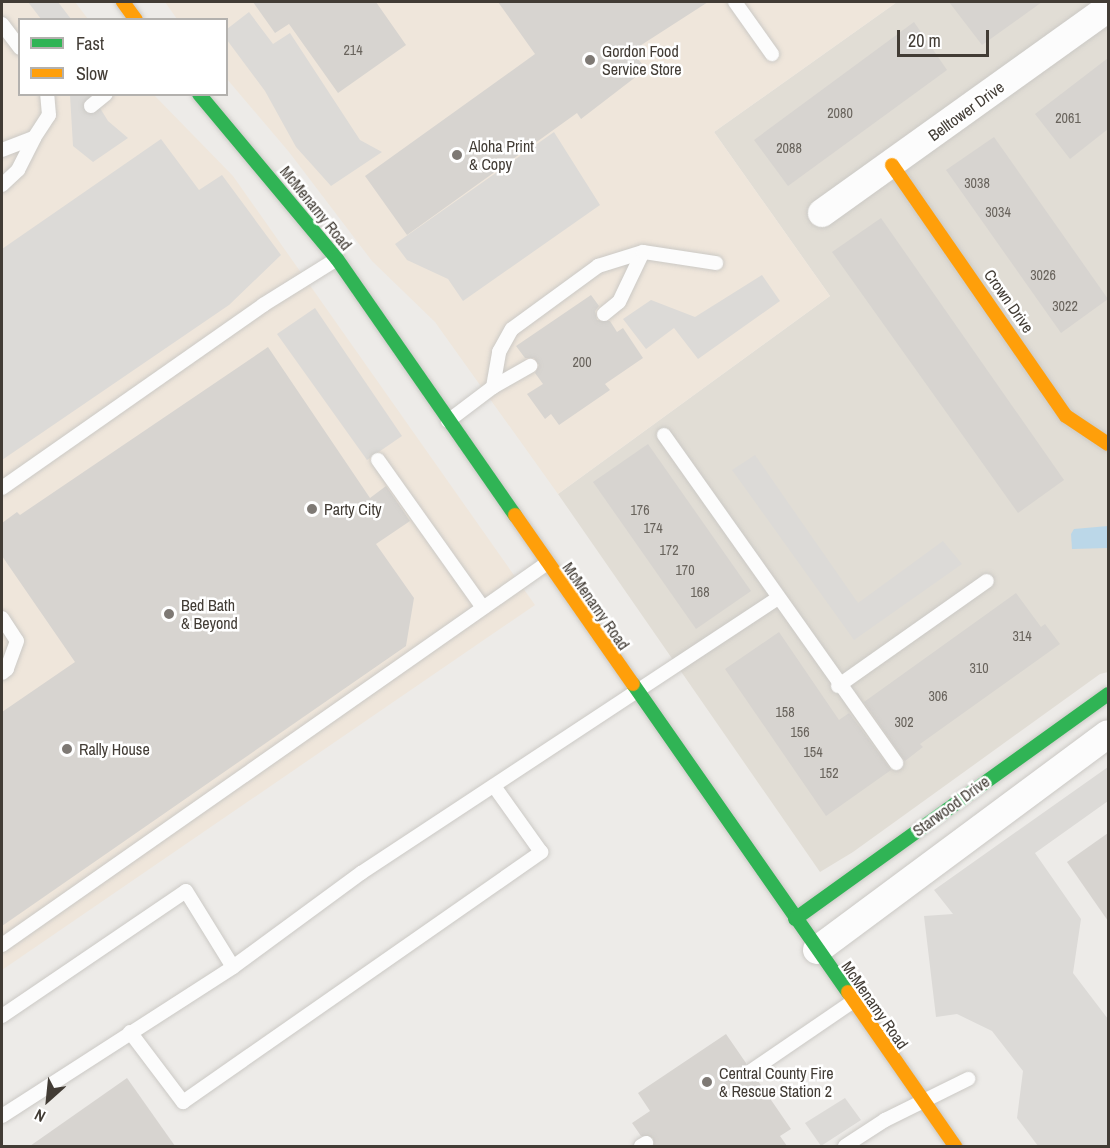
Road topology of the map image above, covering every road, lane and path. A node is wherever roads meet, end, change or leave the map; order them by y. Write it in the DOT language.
graph roads {
  1 [pos="123,2"];
  2 [pos="735,2"];
  3 [pos="1108,8"];
  4 [pos="135,18"];
  5 [pos="2,24"];
  6 [pos="18,45"];
  7 [pos="772,54"];
  8 [pos="47,96"];
  9 [pos="104,96"];
  10 [pos="201,96"];
  11 [pos="91,106"];
  12 [pos="34,138"];
  13 [pos="2,150"];
  14 [pos="892,165"];
  15 [pos="2,185"];
  16 [pos="822,213"];
  17 [pos="643,252"];
  18 [pos="337,259"];
  19 [pos="716,263"];
  20 [pos="604,314"];
  21 [pos="530,366"];
  22 [pos="493,387"];
  23 [pos="447,422"];
  24 [pos="664,435"];
  25 [pos="1108,444"];
  26 [pos="378,460"];
  27 [pos="2,488"];
  28 [pos="546,564"];
  29 [pos="987,581"];
  30 [pos="778,598"];
  31 [pos="483,608"];
  32 [pos="2,618"];
  33 [pos="2,673"];
  34 [pos="838,686"];
  35 [pos="637,694"];
  36 [pos="1108,694"];
  37 [pos="1108,734"];
  38 [pos="896,763"];
  39 [pos="494,786"];
  40 [pos="795,919"];
  41 [pos="2,945"];
  42 [pos="817,950"];
  43 [pos="232,967"];
  44 [pos="852,1002"];
  45 [pos="2,1016"];
  46 [pos="130,1032"];
  47 [pos="751,1071"];
  48 [pos="968,1079"];
  49 [pos="923,1102"];
  50 [pos="2,1116"];
  51 [pos="845,1146"];
  52 [pos="955,1146"];
  1 -- 4 [label="street"];
  2 -- 7 [label="lane"];
  3 -- 14 [label="street, Belltower Drive"];
  5 -- 6 [label="lane"];
  8 -- 12 [label="lane"];
  9 -- 11 [label="lane"];
  10 -- 18 [label="street, McMenamy Road"];
  12 -- 13 [label="lane"];
  12 -- 15 [label="lane"];
  14 -- 16 [label="street, Belltower Drive"];
  14 -- 25 [label="street, Crown Drive"];
  17 -- 19 [label="lane"];
  17 -- 20 [label="lane"];
  17 -- 22 [label="lane"];
  18 -- 23 [label="street, McMenamy Road"];
  18 -- 27 [label="lane"];
  21 -- 22 [label="lane"];
  22 -- 23 [label="lane"];
  23 -- 28 [label="street, McMenamy Road"];
  24 -- 30 [label="lane"];
  26 -- 31 [label="lane"];
  28 -- 31 [label="lane"];
  28 -- 35 [label="street, McMenamy Road"];
  29 -- 34 [label="lane"];
  30 -- 34 [label="lane"];
  30 -- 35 [label="lane"];
  31 -- 41 [label="lane"];
  32 -- 33 [label="lane"];
  34 -- 38 [label="lane"];
  35 -- 39 [label="lane"];
  35 -- 40 [label="street, McMenamy Road"];
  36 -- 40 [label="street, Starwood Drive"];
  37 -- 42 [label="street, Starwood Drive"];
  39 -- 43 [label="lane"];
  39 -- 46 [label="lane"];
  40 -- 42 [label="street, McMenamy Road"];
  42 -- 44 [label="street, McMenamy Road"];
  43 -- 45 [label="lane"];
  43 -- 46 [label="lane"];
  44 -- 47 [label="lane"];
  44 -- 49 [label="street, McMenamy Road"];
  46 -- 50 [label="lane"];
  48 -- 49 [label="lane"];
  49 -- 51 [label="lane"];
  49 -- 52 [label="street, McMenamy Road"];
}
